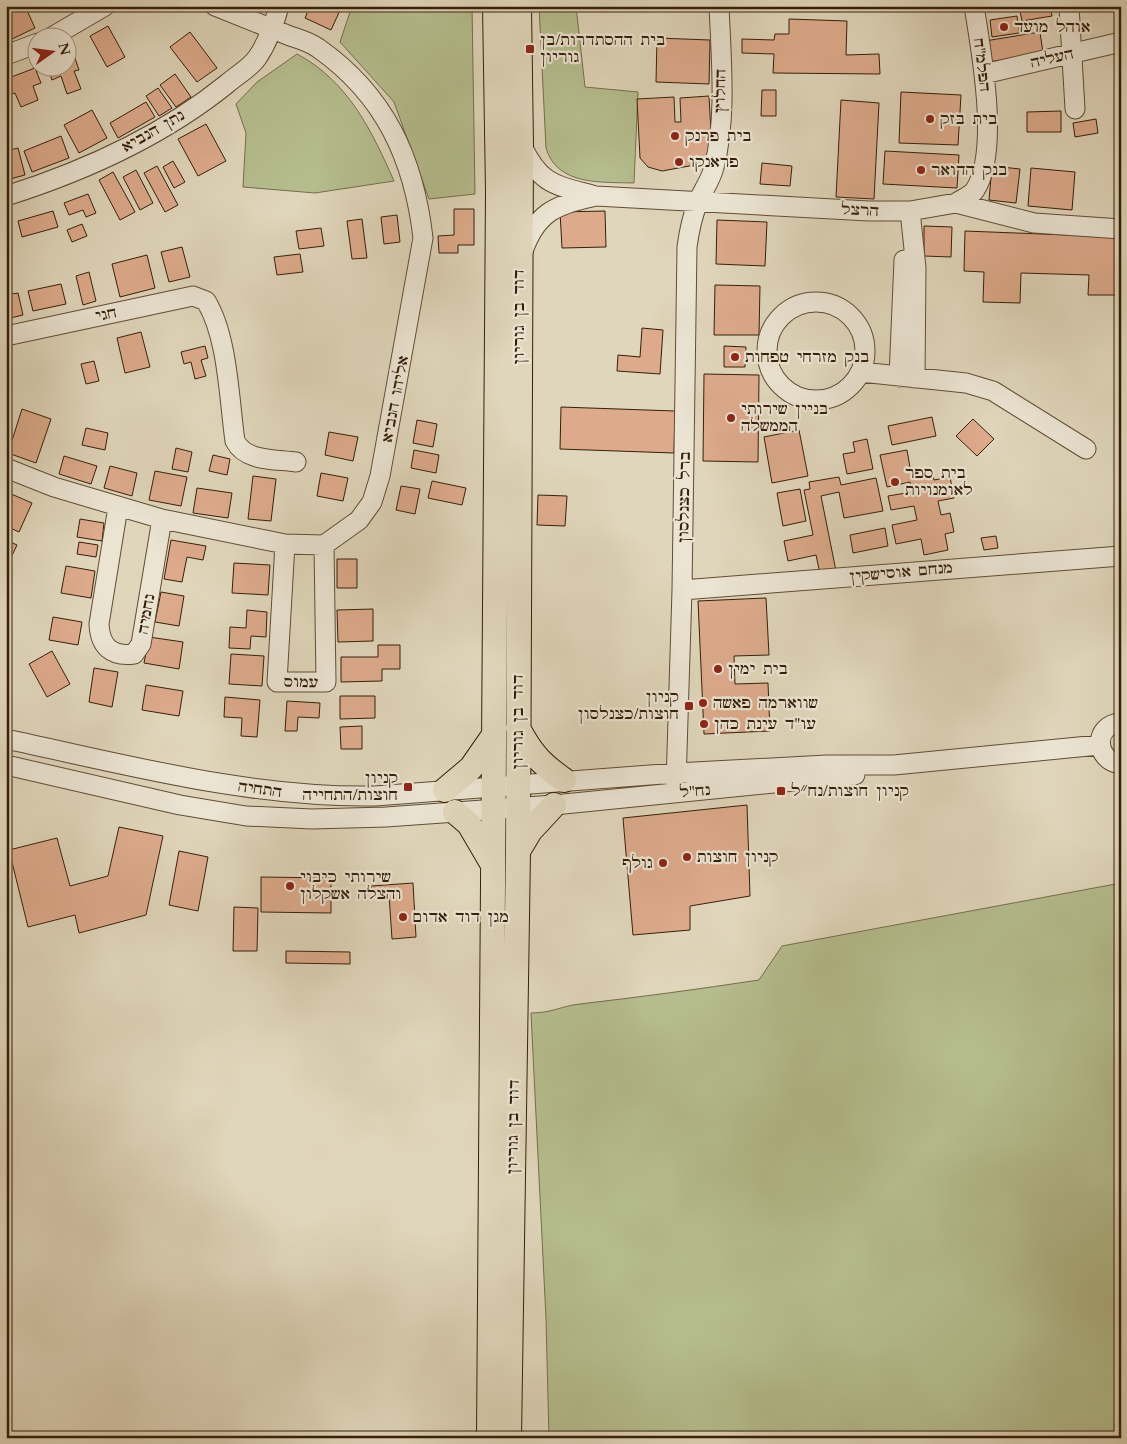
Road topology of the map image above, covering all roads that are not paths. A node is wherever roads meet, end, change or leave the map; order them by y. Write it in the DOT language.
graph roads {
  1 [pos="105,6"];
  2 [pos="215,6"];
  3 [pos="279,6"];
  4 [pos="495,6"];
  5 [pos="519,6"];
  6 [pos="719,6"];
  7 [pos="974,6"];
  8 [pos="1069,6"];
  9 [pos="67,28"];
  10 [pos="273,29"];
  11 [pos="1121,42"];
  12 [pos="28,47"];
  13 [pos="1072,53"];
  14 [pos="6,55"];
  15 [pos="984,74"];
  16 [pos="1075,109"];
  17 [pos="521,145"];
  18 [pos="6,196"];
  19 [pos="596,196"];
  20 [pos="698,202"];
  21 [pos="956,203"];
  22 [pos="910,211"];
  23 [pos="1121,229"];
  24 [pos="519,262"];
  25 [pos="6,336"];
  26 [pos="861,372"];
  27 [pos="907,378"];
  28 [pos="1086,449"];
  29 [pos="296,462"];
  30 [pos="6,468"];
  31 [pos="118,507"];
  32 [pos="162,519"];
  33 [pos="285,544"];
  34 [pos="324,546"];
  35 [pos="1121,556"];
  36 [pos="682,590"];
  37 [pos="1121,723"];
  38 [pos="518,728"];
  39 [pos="494,735"];
  40 [pos="6,739"];
  41 [pos="1099,745"];
  42 [pos="1121,764"];
  43 [pos="6,765"];
  44 [pos="894,765"];
  45 [pos="676,774"];
  46 [pos="564,780"];
  47 [pos="518,784"];
  48 [pos="445,790"];
  49 [pos="676,793"];
  50 [pos="494,798"];
  51 [pos="554,805"];
  52 [pos="518,808"];
  53 [pos="455,812"];
  54 [pos="518,851"];
  55 [pos="494,866"];
  56 [pos="489,1438"];
  57 [pos="509,1438"];
  1 -- 9 [label="street"];
  2 -- 10 [label="street, אליהו הנביא"];
  3 -- 10 [label="street, נתן הנביא"];
  4 -- 39 [label="main road, דוד בן גוריון"];
  5 -- 17 [label="main road, דוד בן גוריון"];
  6 -- 20 [label="street, החלוץ"];
  7 -- 15 [label="street, הפלמ\"ח"];
  8 -- 13 [label="street"];
  10 -- 18 [label="street, נתן הנביא"];
  10 -- 34 [label="street, אליהו הנביא"];
  11 -- 13 [label="street, העליה"];
  12 -- 14 [label="street"];
  13 -- 15 [label="street, העליה"];
  13 -- 16 [label="street"];
  15 -- 21 [label="street, הפלמ\"ח"];
  17 -- 19 [label="street, הרצל"];
  17 -- 24 [label="main road, דוד בן גוריון"];
  19 -- 20 [label="street, הרצל"];
  19 -- 24 [label="street, הרצל"];
  20 -- 22 [label="street, הרצל"];
  20 -- 36 [label="street, ברל כצנלסון"];
  21 -- 22 [label="street, הרצל"];
  21 -- 23 [label="street, הרצל"];
  22 -- 27 [label="street"];
  24 -- 38 [label="main road, דוד בן גוריון"];
  25 -- 29 [label="street, חגי"];
  26 -- 26 [label="street"];
  26 -- 27 [label="street"];
  27 -- 28 [label="street"];
  30 -- 31 [label="street"];
  31 -- 32 [label="street"];
  31 -- 32 [label="street, נחמיה"];
  32 -- 33 [label="street"];
  33 -- 34 [label="street"];
  33 -- 34 [label="street, עמוס"];
  35 -- 36 [label="street, מנחם אוסישקין"];
  36 -- 45 [label="street, ברל כצנלסון"];
  37 -- 41 [label="street"];
  38 -- 46 [label="main road"];
  38 -- 47 [label="main road, דוד בן גוריון"];
  39 -- 48 [label="main road"];
  39 -- 50 [label="main road, דוד בן גוריון"];
  40 -- 48 [label="street, התחיה"];
  41 -- 42 [label="street"];
  41 -- 44 [label="street, נח\"ל"];
  43 -- 53 [label="street, התחיה"];
  44 -- 45 [label="street, נח\"ל"];
  44 -- 49 [label="street, נח\"ל"];
  45 -- 46 [label="street, נח\"ל"];
  45 -- 49 [label="street, ברל כצנלסון"];
  46 -- 47 [label="street, נח\"ל"];
  47 -- 50 [label="street, התחיה"];
  47 -- 52 [label="main road, דוד בן גוריון"];
  48 -- 50 [label="street, התחיה"];
  49 -- 51 [label="street, נח\"ל"];
  50 -- 52 [label="street, נח\"ל"];
  50 -- 53 [label="street, התחיה"];
  50 -- 55 [label="main road, דוד בן גוריון"];
  51 -- 52 [label="street, נח\"ל"];
  51 -- 54 [label="main road"];
  52 -- 54 [label="main road, דוד בן גוריון"];
  53 -- 55 [label="main road"];
  54 -- 57 [label="main road, דוד בן גוריון"];
  55 -- 56 [label="main road, דוד בן גוריון"];
}
